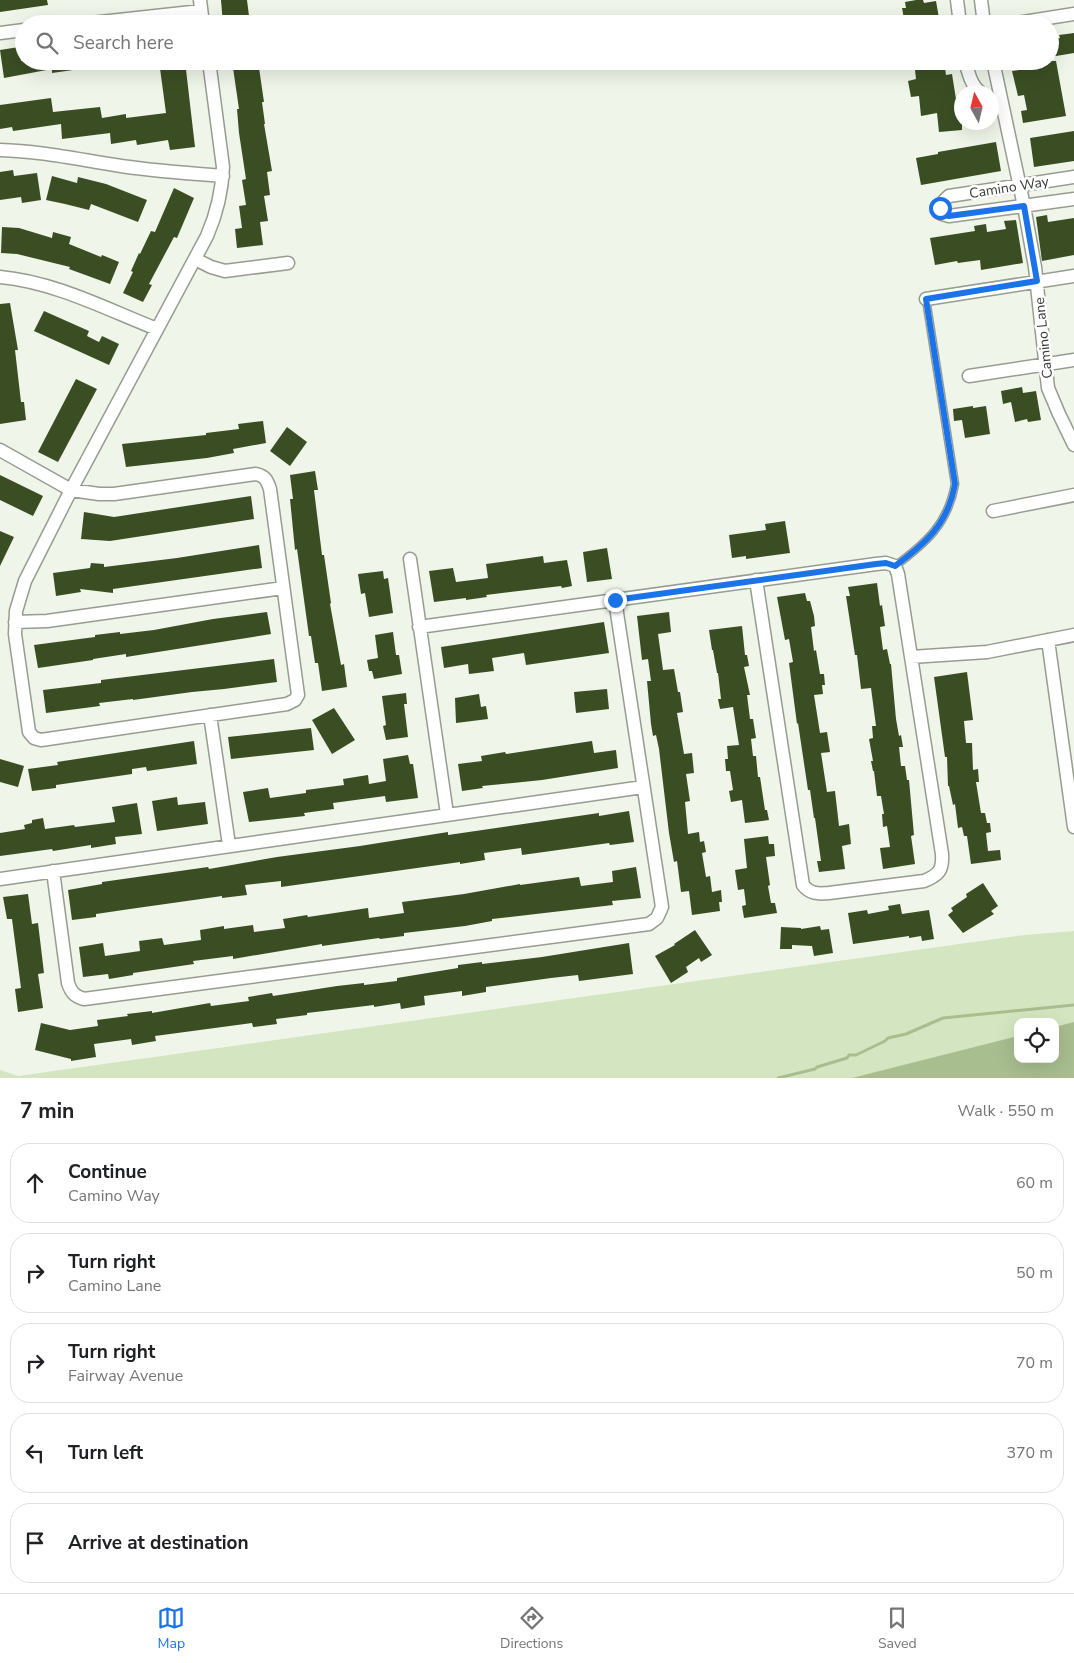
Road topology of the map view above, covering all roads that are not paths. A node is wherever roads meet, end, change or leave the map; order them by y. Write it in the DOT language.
graph roads {
  1 [pos="957,0"];
  2 [pos="981,0"];
  3 [pos="201,5"];
  4 [pos="1074,14"];
  5 [pos="138,15"];
  6 [pos="959,15"];
  7 [pos="983,15"];
  8 [pos="1059,16"];
  9 [pos="15,31"];
  10 [pos="0,33"];
  11 [pos="210,70"];
  12 [pos="967,70"];
  13 [pos="995,70"];
  14 [pos="974,85"];
  15 [pos="999,105"];
  16 [pos="1004,108"];
  17 [pos="0,150"];
  18 [pos="223,176"];
  19 [pos="1074,177"];
  20 [pos="1019,185"];
  21 [pos="1074,199"];
  22 [pos="1024,206"];
  23 [pos="195,259"];
  24 [pos="288,263"];
  25 [pos="1074,276"];
  26 [pos="0,277"];
  27 [pos="1037,281"];
  28 [pos="926,299"];
  29 [pos="157,329"];
  30 [pos="1074,360"];
  31 [pos="1045,364"];
  32 [pos="969,376"];
  33 [pos="1074,445"];
  34 [pos="0,450"];
  35 [pos="71,490"];
  36 [pos="1074,495"];
  37 [pos="993,511"];
  38 [pos="410,559"];
  39 [pos="895,566"];
  40 [pos="756,580"];
  41 [pos="283,588"];
  42 [pos="615,600"];
  43 [pos="16,622"];
  44 [pos="420,627"];
  45 [pos="1074,635"];
  46 [pos="1048,640"];
  47 [pos="911,657"];
  48 [pos="210,715"];
  49 [pos="643,787"];
  50 [pos="447,814"];
  51 [pos="1074,827"];
  52 [pos="229,845"];
  53 [pos="53,871"];
  54 [pos="0,879"];
  1 -- 6 [label="street"];
  2 -- 7 [label="street"];
  3 -- 5 [label="street"];
  4 -- 8 [label="street"];
  9 -- 10 [label="street"];
  11 -- 18 [label="street"];
  12 -- 14 [label="street"];
  13 -- 16 [label="street, Camino Lane"];
  15 -- 16 [label="street"];
  16 -- 20 [label="street, Camino Lane"];
  17 -- 18 [label="street"];
  18 -- 23 [label="street"];
  19 -- 20 [label="street, Camino Way"];
  20 -- 22 [label="street, Camino Lane"];
  20 -- 22 [label="street, Camino Way"];
  21 -- 22 [label="street, Camino Way"];
  22 -- 27 [label="street, Camino Lane"];
  23 -- 24 [label="street"];
  23 -- 29 [label="street"];
  25 -- 27 [label="street"];
  26 -- 29 [label="street"];
  27 -- 28 [label="street"];
  27 -- 31 [label="street, Camino Lane"];
  28 -- 39 [label="lane"];
  29 -- 35 [label="street"];
  30 -- 31 [label="street"];
  31 -- 32 [label="street"];
  31 -- 33 [label="street, Camino Lane"];
  34 -- 35 [label="street"];
  35 -- 41 [label="street"];
  35 -- 43 [label="street"];
  36 -- 37 [label="street"];
  38 -- 44 [label="street"];
  39 -- 40 [label="street"];
  39 -- 47 [label="street"];
  40 -- 42 [label="street"];
  40 -- 47 [label="street"];
  41 -- 43 [label="street"];
  41 -- 48 [label="street"];
  42 -- 44 [label="street"];
  42 -- 49 [label="street"];
  43 -- 48 [label="street"];
  44 -- 50 [label="street"];
  45 -- 46 [label="street"];
  46 -- 47 [label="street"];
  46 -- 51 [label="street"];
  48 -- 52 [label="street"];
  49 -- 50 [label="street"];
  49 -- 53 [label="street"];
  50 -- 52 [label="street"];
  52 -- 53 [label="street"];
  53 -- 54 [label="street"];
}
